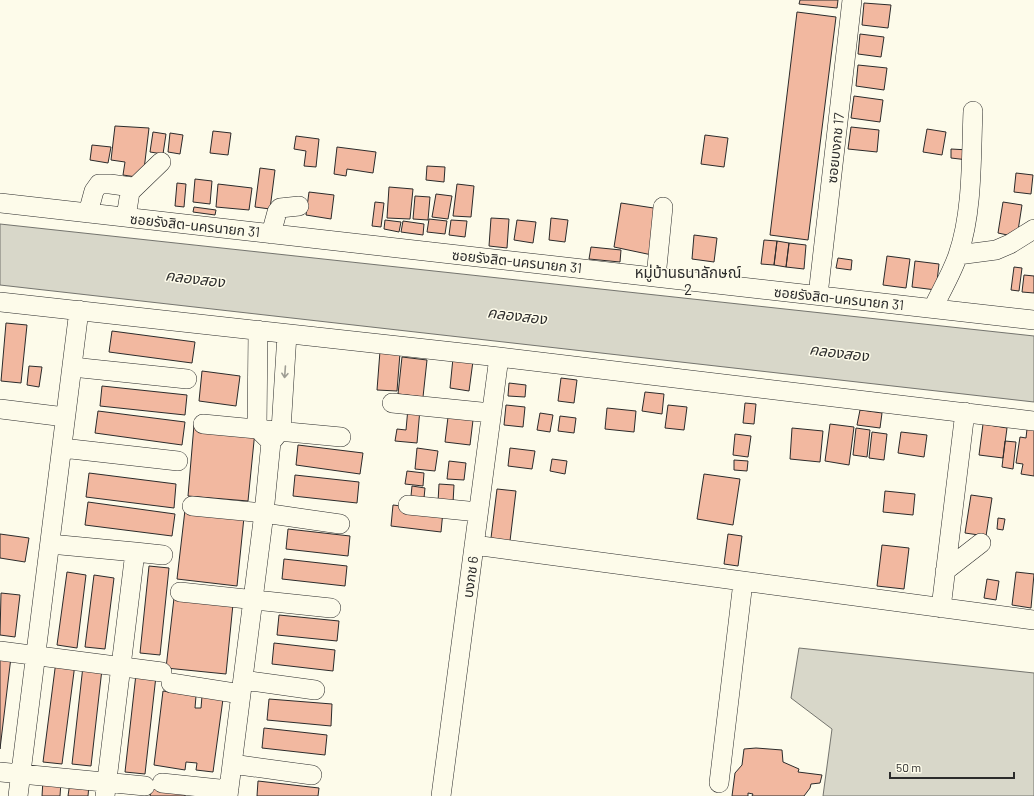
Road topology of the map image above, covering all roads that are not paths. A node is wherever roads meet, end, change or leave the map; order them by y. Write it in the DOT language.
graph roads {
  1 [pos="852,0"];
  2 [pos="973,111"];
  3 [pos="161,162"];
  4 [pos="132,187"];
  5 [pos="0,203"];
  6 [pos="299,206"];
  7 [pos="663,207"];
  8 [pos="88,213"];
  9 [pos="126,217"];
  10 [pos="1034,229"];
  11 [pos="271,234"];
  12 [pos="958,255"];
  13 [pos="656,277"];
  14 [pos="818,295"];
  15 [pos="0,302"];
  16 [pos="933,308"];
  17 [pos="79,310"];
  18 [pos="1034,320"];
  19 [pos="258,330"];
  20 [pos="287,334"];
  21 [pos="499,357"];
  22 [pos="72,367"];
  23 [pos="187,379"];
  24 [pos="392,403"];
  25 [pos="0,409"];
  26 [pos="965,412"];
  27 [pos="491,413"];
  28 [pos="65,417"];
  29 [pos="1034,421"];
  30 [pos="203,424"];
  31 [pos="257,428"];
  32 [pos="276,436"];
  33 [pos="341,437"];
  34 [pos="62,448"];
  35 [pos="178,461"];
  36 [pos="408,505"];
  37 [pos="192,506"];
  38 [pos="478,512"];
  39 [pos="264,513"];
  40 [pos="340,524"];
  41 [pos="981,543"];
  42 [pos="50,544"];
  43 [pos="474,545"];
  44 [pos="136,552"];
  45 [pos="163,555"];
  46 [pos="945,571"];
  47 [pos="743,582"];
  48 [pos="180,592"];
  49 [pos="253,600"];
  50 [pos="331,608"];
  51 [pos="941,608"];
  52 [pos="1034,620"];
  53 [pos="0,651"];
  54 [pos="36,656"];
  55 [pos="121,667"];
  56 [pos="242,687"];
  57 [pos="315,690"];
  58 [pos="232,764"];
  59 [pos="0,772"];
  60 [pos="21,774"];
  61 [pos="312,775"];
  62 [pos="719,784"];
  63 [pos="106,789"];
  64 [pos="228,793"];
  65 [pos="18,796"];
  66 [pos="440,796"];
  1 -- 14 [label="street, ซอยบงกช 17"];
  2 -- 12 [label="street"];
  3 -- 4 [label="street"];
  4 -- 8 [label="street"];
  4 -- 9 [label="street"];
  5 -- 8 [label="street, ซอยรังสิต-นครนายก 31"];
  6 -- 11 [label="street"];
  7 -- 13 [label="street"];
  8 -- 9 [label="street, ซอยรังสิต-นครนายก 31"];
  9 -- 11 [label="street, ซอยรังสิต-นครนายก 31"];
  10 -- 12 [label="street"];
  11 -- 13 [label="street, ซอยรังสิต-นครนายก 31"];
  12 -- 16 [label="street"];
  13 -- 14 [label="street, ซอยรังสิต-นครนายก 31"];
  14 -- 16 [label="street, ซอยรังสิต-นครนายก 31"];
  15 -- 17 [label="street"];
  16 -- 18 [label="street, ซอยรังสิต-นครนายก 31"];
  17 -- 19 [label="street"];
  17 -- 22 [label="street"];
  19 -- 20 [label="street"];
  19 -- 31 [label="street"];
  20 -- 21 [label="street"];
  20 -- 32 [label="street, one-way"];
  21 -- 26 [label="street"];
  21 -- 27 [label="street, บงกช 6"];
  22 -- 23 [label="street"];
  22 -- 28 [label="street"];
  24 -- 27 [label="street"];
  25 -- 28 [label="street"];
  26 -- 29 [label="street"];
  26 -- 46 [label="street"];
  27 -- 38 [label="street, บงกช 6"];
  28 -- 34 [label="street"];
  30 -- 31 [label="street"];
  31 -- 32 [label="street"];
  32 -- 33 [label="street"];
  32 -- 39 [label="street"];
  34 -- 35 [label="street"];
  34 -- 42 [label="street"];
  36 -- 38 [label="street"];
  37 -- 39 [label="street"];
  38 -- 43 [label="street, บงกช 6"];
  39 -- 40 [label="street"];
  39 -- 49 [label="street"];
  41 -- 46 [label="street"];
  42 -- 44 [label="street"];
  42 -- 54 [label="street"];
  43 -- 47 [label="street"];
  43 -- 66 [label="street, บงกช 6"];
  44 -- 45 [label="street"];
  44 -- 55 [label="street"];
  46 -- 51 [label="street"];
  47 -- 51 [label="street"];
  47 -- 62 [label="street"];
  48 -- 49 [label="street"];
  49 -- 50 [label="street"];
  49 -- 56 [label="street"];
  51 -- 52 [label="street"];
  53 -- 54 [label="street"];
  54 -- 55 [label="street"];
  54 -- 60 [label="street"];
  55 -- 56 [label="street"];
  55 -- 63 [label="street"];
  56 -- 57 [label="street"];
  56 -- 58 [label="street"];
  58 -- 61 [label="street"];
  58 -- 64 [label="street"];
  59 -- 60 [label="street"];
  60 -- 63 [label="street"];
  60 -- 65 [label="street"];
  63 -- 64 [label="street"];
}
